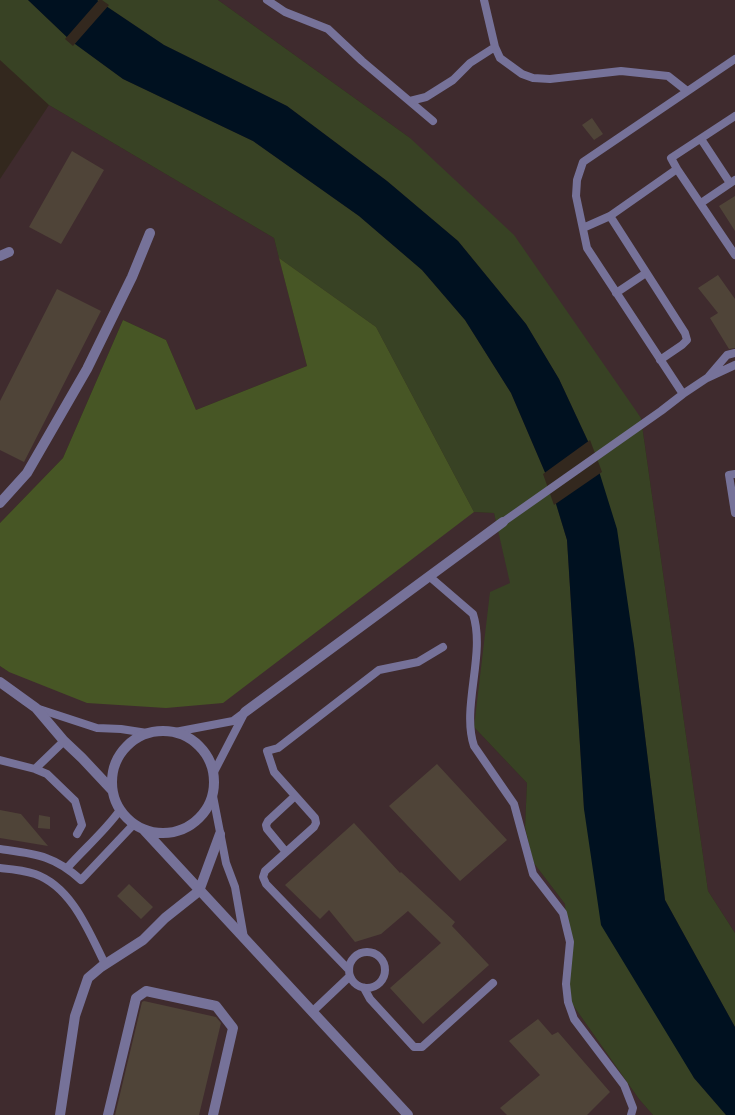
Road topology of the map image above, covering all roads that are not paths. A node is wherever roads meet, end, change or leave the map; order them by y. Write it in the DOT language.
graph roads {
  1 [pos="267,0"];
  2 [pos="484,0"];
  3 [pos="496,46"];
  4 [pos="735,59"];
  5 [pos="687,91"];
  6 [pos="410,101"];
  7 [pos="734,119"];
  8 [pos="433,121"];
  9 [pos="701,138"];
  10 [pos="677,169"];
  11 [pos="733,181"];
  12 [pos="701,203"];
  13 [pos="610,216"];
  14 [pos="583,228"];
  15 [pos="150,233"];
  16 [pos="735,255"];
  17 [pos="646,273"];
  18 [pos="616,294"];
  19 [pos="735,353"];
  20 [pos="660,360"];
  21 [pos="735,365"];
  22 [pos="707,378"];
  23 [pos="683,394"];
  24 [pos="735,474"];
  25 [pos="0,503"];
  26 [pos="735,513"];
  27 [pos="503,522"];
  28 [pos="430,577"];
  29 [pos="443,647"];
  30 [pos="0,682"];
  31 [pos="36,708"];
  32 [pos="245,712"];
  33 [pos="175,732"];
  34 [pos="147,733"];
  35 [pos="64,741"];
  36 [pos="0,760"];
  37 [pos="36,769"];
  38 [pos="214,772"];
  39 [pos="112,790"];
  40 [pos="213,796"];
  41 [pos="295,796"];
  42 [pos="120,810"];
  43 [pos="134,824"];
  44 [pos="144,830"];
  45 [pos="77,834"];
  46 [pos="220,834"];
  47 [pos="0,848"];
  48 [pos="286,852"];
  49 [pos="68,867"];
  50 [pos="0,868"];
  51 [pos="199,890"];
  52 [pos="245,940"];
  53 [pos="105,964"];
  54 [pos="349,973"];
  55 [pos="493,983"];
  56 [pos="364,988"];
  57 [pos="312,1012"];
  58 [pos="60,1115"];
  59 [pos="108,1115"];
  60 [pos="213,1115"];
  61 [pos="408,1115"];
  62 [pos="632,1115"];
  1 -- 6 [label="lane"];
  2 -- 3 [label="lane"];
  3 -- 5 [label="lane"];
  3 -- 6 [label="lane"];
  4 -- 5 [label="lane"];
  5 -- 14 [label="lane"];
  6 -- 8 [label="lane"];
  7 -- 9 [label="lane"];
  9 -- 10 [label="lane"];
  9 -- 11 [label="lane"];
  10 -- 12 [label="lane"];
  10 -- 13 [label="lane"];
  11 -- 12 [label="lane"];
  12 -- 16 [label="lane"];
  13 -- 14 [label="lane"];
  13 -- 17 [label="lane"];
  14 -- 18 [label="lane"];
  15 -- 25 [label="street"];
  17 -- 18 [label="lane"];
  17 -- 20 [label="lane"];
  18 -- 20 [label="lane"];
  19 -- 22 [label="lane"];
  20 -- 23 [label="lane"];
  21 -- 22 [label="lane"];
  22 -- 23 [label="lane"];
  23 -- 27 [label="lane"];
  24 -- 26 [label="lane"];
  27 -- 28 [label="street"];
  28 -- 32 [label="street"];
  28 -- 62 [label="lane"];
  29 -- 41 [label="lane"];
  30 -- 31 [label="street"];
  31 -- 34 [label="lane"];
  31 -- 35 [label="street"];
  32 -- 33 [label="lane"];
  32 -- 38 [label="lane"];
  33 -- 34 [label="street"];
  33 -- 38 [label="street"];
  34 -- 39 [label="street"];
  35 -- 37 [label="lane"];
  35 -- 39 [label="street"];
  36 -- 37 [label="lane"];
  37 -- 45 [label="lane"];
  38 -- 40 [label="street"];
  39 -- 42 [label="street"];
  40 -- 44 [label="street"];
  40 -- 46 [label="lane"];
  41 -- 48 [label="lane"];
  41 -- 48 [label="lane"];
  42 -- 43 [label="street"];
  42 -- 49 [label="lane"];
  43 -- 44 [label="street"];
  43 -- 49 [label="lane"];
  44 -- 51 [label="street"];
  46 -- 51 [label="street"];
  46 -- 52 [label="lane"];
  47 -- 49 [label="lane"];
  48 -- 54 [label="lane"];
  50 -- 53 [label="lane"];
  51 -- 52 [label="street"];
  51 -- 53 [label="street"];
  52 -- 57 [label="street"];
  53 -- 58 [label="street"];
  54 -- 56 [label="lane"];
  54 -- 56 [label="lane"];
  54 -- 57 [label="lane"];
  55 -- 56 [label="lane"];
  57 -- 61 [label="street"];
  59 -- 60 [label="street"];
}
